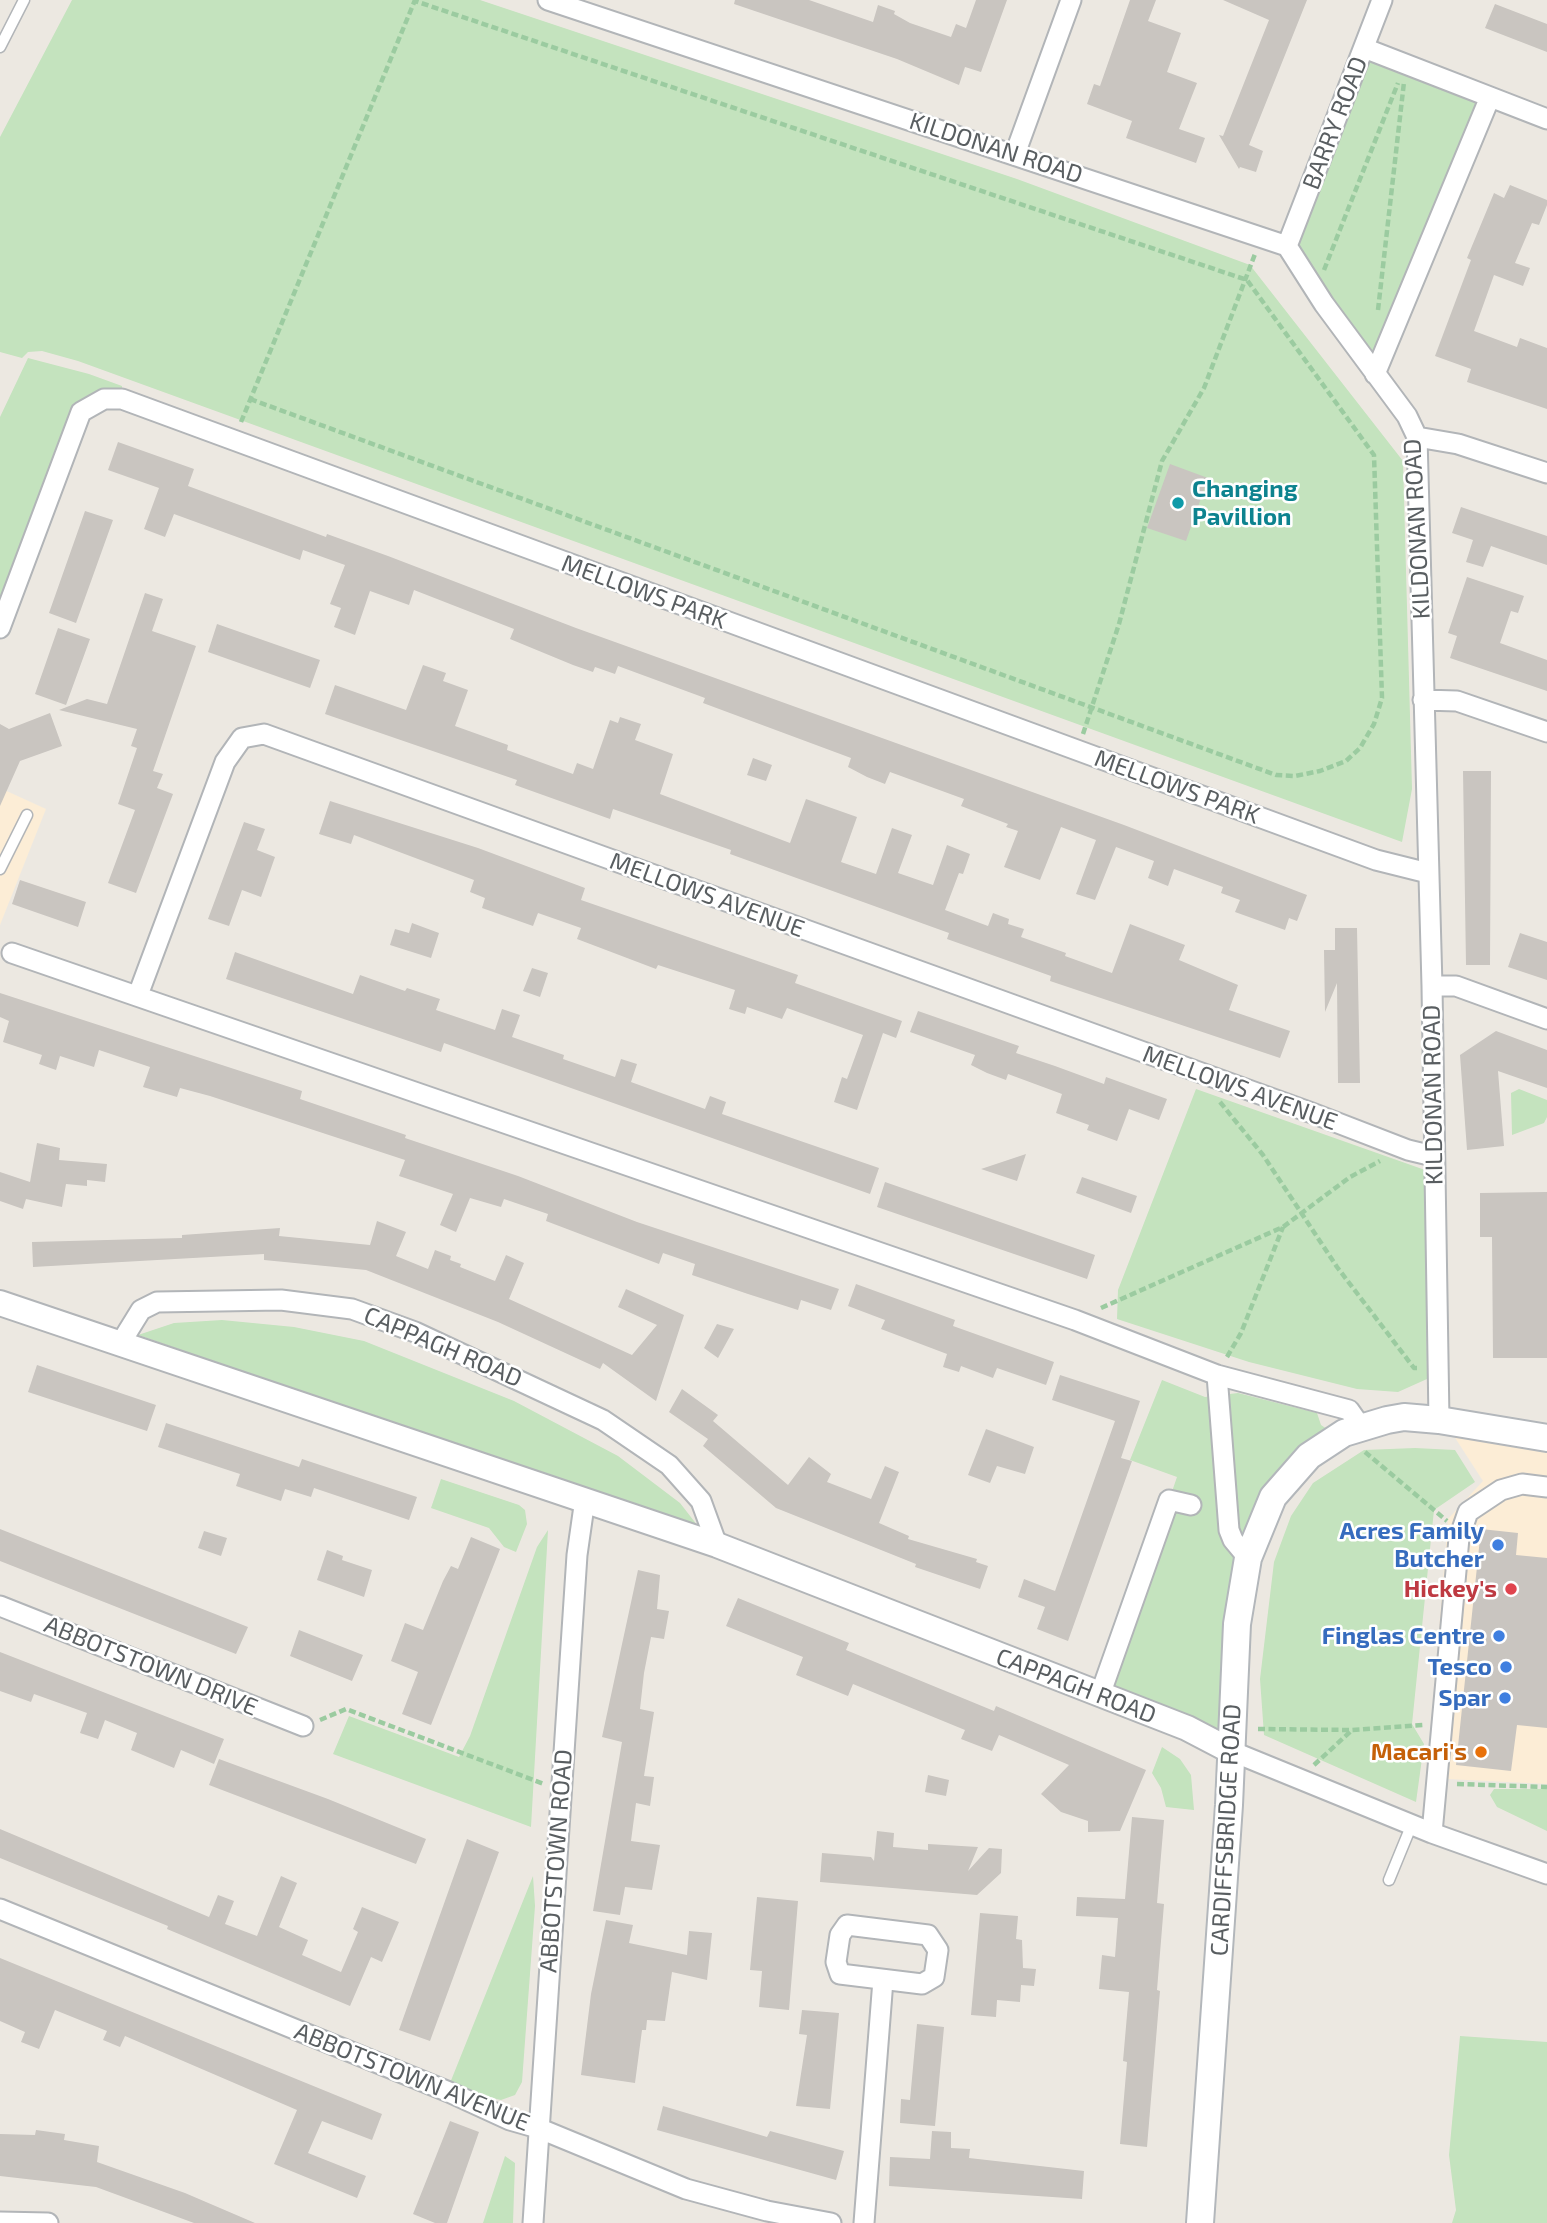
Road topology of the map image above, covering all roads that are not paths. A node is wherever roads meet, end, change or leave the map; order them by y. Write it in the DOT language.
graph roads {
  1 [pos="24,0"];
  2 [pos="548,0"];
  3 [pos="1071,0"];
  4 [pos="1382,0"];
  5 [pos="0,47"];
  6 [pos="1364,48"];
  7 [pos="1490,96"];
  8 [pos="1547,119"];
  9 [pos="1015,154"];
  10 [pos="1287,246"];
  11 [pos="1375,374"];
  12 [pos="1417,437"];
  13 [pos="1547,473"];
  14 [pos="0,628"];
  15 [pos="1423,700"];
  16 [pos="1547,732"];
  17 [pos="27,815"];
  18 [pos="0,869"];
  19 [pos="1428,873"];
  20 [pos="12,953"];
  21 [pos="1432,986"];
  22 [pos="138,995"];
  23 [pos="1547,1019"];
  24 [pos="1433,1156"];
  25 [pos="0,1303"];
  26 [pos="120,1344"];
  27 [pos="1217,1375"];
  28 [pos="1439,1420"];
  29 [pos="1352,1430"];
  30 [pos="1547,1438"];
  31 [pos="1547,1488"];
  32 [pos="585,1499"];
  33 [pos="1191,1505"];
  34 [pos="717,1545"];
  35 [pos="1248,1558"];
  36 [pos="0,1606"];
  37 [pos="1100,1695"];
  38 [pos="303,1726"];
  39 [pos="1231,1751"];
  40 [pos="1412,1824"];
  41 [pos="1432,1833"];
  42 [pos="1547,1874"];
  43 [pos="1389,1880"];
  44 [pos="0,1909"];
  45 [pos="883,1980"];
  46 [pos="538,2128"];
  47 [pos="0,2222"];
  48 [pos="48,2223"];
  49 [pos="533,2223"];
  50 [pos="831,2223"];
  51 [pos="864,2223"];
  52 [pos="1200,2223"];
  1 -- 5 [label="lane"];
  2 -- 9 [label="street, KILDONAN ROAD"];
  3 -- 9 [label="street"];
  4 -- 6 [label="street, BARRY ROAD"];
  6 -- 7 [label="street"];
  6 -- 10 [label="street, BARRY ROAD"];
  7 -- 8 [label="street"];
  7 -- 11 [label="street"];
  9 -- 10 [label="street, KILDONAN ROAD"];
  10 -- 11 [label="street, KILDONAN ROAD"];
  11 -- 12 [label="street, KILDONAN ROAD"];
  12 -- 13 [label="street"];
  12 -- 15 [label="street, KILDONAN ROAD"];
  14 -- 19 [label="street, MELLOWS PARK"];
  15 -- 16 [label="street"];
  15 -- 19 [label="street, KILDONAN ROAD"];
  17 -- 18 [label="lane"];
  19 -- 21 [label="street, KILDONAN ROAD"];
  20 -- 22 [label="street"];
  21 -- 23 [label="street"];
  21 -- 24 [label="street, KILDONAN ROAD"];
  22 -- 24 [label="street, MELLOWS AVENUE"];
  22 -- 27 [label="street"];
  24 -- 28 [label="street, KILDONAN ROAD"];
  25 -- 26 [label="street, CAPPAGH ROAD"];
  26 -- 32 [label="street, CAPPAGH ROAD"];
  26 -- 34 [label="street, CAPPAGH ROAD"];
  27 -- 29 [label="street"];
  27 -- 35 [label="street"];
  28 -- 29 [label="main road, CARDIFFSBRIDGE ROAD"];
  28 -- 30 [label="main road, CARDIFFSBRIDGE ROAD"];
  29 -- 35 [label="main road, CARDIFFSBRIDGE ROAD"];
  31 -- 41 [label="street"];
  32 -- 34 [label="street, CAPPAGH ROAD"];
  32 -- 46 [label="street, ABBOTSTOWN ROAD"];
  33 -- 37 [label="street"];
  34 -- 37 [label="street, CAPPAGH ROAD"];
  35 -- 39 [label="main road, CARDIFFSBRIDGE ROAD"];
  36 -- 38 [label="street, ABBOTSTOWN DRIVE"];
  37 -- 39 [label="street, CAPPAGH ROAD"];
  39 -- 40 [label="street, CAPPAGH ROAD"];
  39 -- 52 [label="main road, CARDIFFSBRIDGE ROAD"];
  40 -- 41 [label="street, CAPPAGH ROAD"];
  40 -- 43 [label="lane"];
  41 -- 42 [label="street, CAPPAGH ROAD"];
  44 -- 46 [label="street, ABBOTSTOWN AVENUE"];
  45 -- 45 [label="street"];
  45 -- 51 [label="street"];
  46 -- 49 [label="street, ABBOTSTOWN ROAD"];
  46 -- 50 [label="street, ABBOTSTOWN AVENUE"];
  47 -- 48 [label="street"];
}
